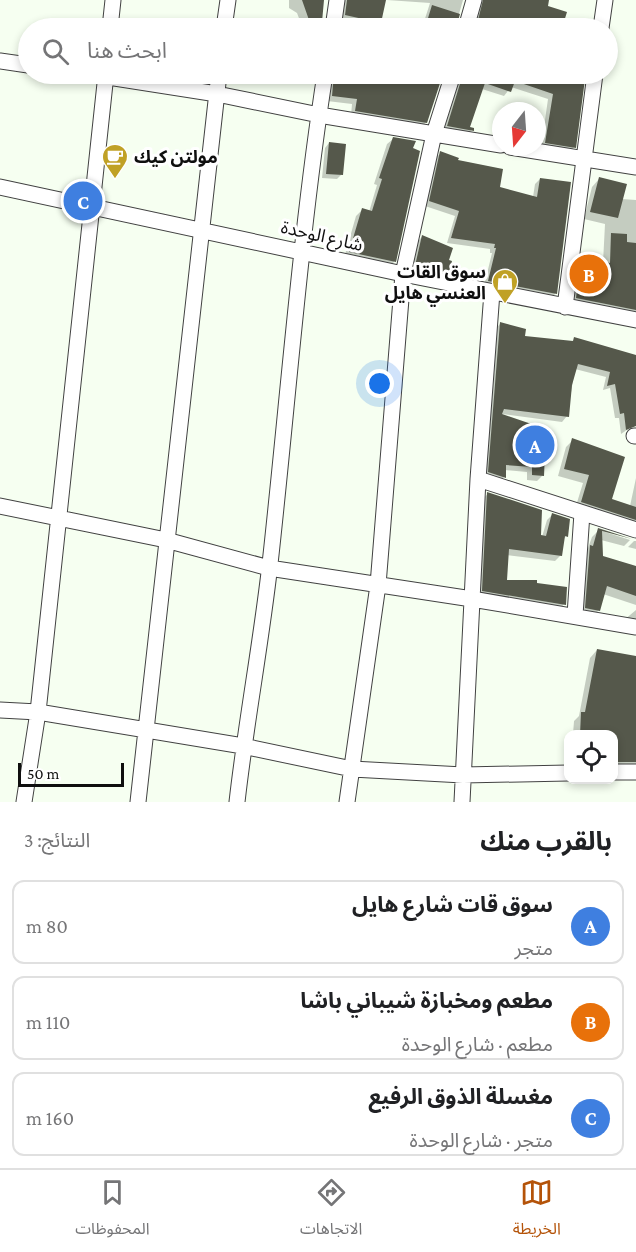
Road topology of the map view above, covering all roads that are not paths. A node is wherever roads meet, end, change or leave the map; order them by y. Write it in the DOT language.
graph roads {
  1 [pos="113,0"];
  2 [pos="228,0"];
  3 [pos="337,0"];
  4 [pos="474,0"];
  5 [pos="604,0"];
  6 [pos="112,18"];
  7 [pos="225,18"];
  8 [pos="334,18"];
  9 [pos="469,18"];
  10 [pos="602,18"];
  11 [pos="0,61"];
  12 [pos="18,64"];
  13 [pos="105,84"];
  14 [pos="159,84"];
  15 [pos="218,84"];
  16 [pos="324,84"];
  17 [pos="450,84"];
  18 [pos="594,84"];
  19 [pos="217,94"];
  20 [pos="319,115"];
  21 [pos="435,134"];
  22 [pos="492,144"];
  23 [pos="546,153"];
  24 [pos="584,159"];
  25 [pos="636,167"];
  26 [pos="0,187"];
  27 [pos="93,206"];
  28 [pos="202,230"];
  29 [pos="303,251"];
  30 [pos="404,274"];
  31 [pos="492,292"];
  32 [pos="565,307"];
  33 [pos="636,320"];
  34 [pos="478,479"];
  35 [pos="0,506"];
  36 [pos="582,513"];
  37 [pos="58,518"];
  38 [pos="636,531"];
  39 [pos="166,540"];
  40 [pos="269,568"];
  41 [pos="378,585"];
  42 [pos="472,599"];
  43 [pos="575,615"];
  44 [pos="636,627"];
  45 [pos="0,710"];
  46 [pos="38,712"];
  47 [pos="146,731"];
  48 [pos="243,746"];
  49 [pos="352,769"];
  50 [pos="618,772"];
  51 [pos="636,772"];
  52 [pos="564,773"];
  53 [pos="463,775"];
  54 [pos="24,802"];
  55 [pos="138,802"];
  56 [pos="237,802"];
  57 [pos="347,802"];
  58 [pos="462,802"];
  1 -- 6 [label="street"];
  2 -- 7 [label="street"];
  3 -- 8 [label="street"];
  4 -- 9 [label="street"];
  5 -- 10 [label="street"];
  11 -- 12 [label="street"];
  13 -- 27 [label="street"];
  14 -- 19 [label="street"];
  15 -- 19 [label="street"];
  16 -- 20 [label="street"];
  17 -- 21 [label="street"];
  18 -- 24 [label="street"];
  19 -- 20 [label="street"];
  19 -- 28 [label="street"];
  20 -- 21 [label="street"];
  20 -- 29 [label="street"];
  21 -- 22 [label="street"];
  21 -- 30 [label="street"];
  23 -- 24 [label="street"];
  24 -- 25 [label="street"];
  24 -- 32 [label="street"];
  26 -- 27 [label="street, شارع الوحدة"];
  27 -- 28 [label="street, شارع الوحدة"];
  27 -- 37 [label="street"];
  28 -- 29 [label="street, شارع الوحدة"];
  28 -- 39 [label="street"];
  29 -- 30 [label="street, شارع الوحدة"];
  29 -- 40 [label="street"];
  30 -- 31 [label="street, شارع الوحدة"];
  30 -- 41 [label="street"];
  31 -- 32 [label="street, شارع الوحدة"];
  31 -- 34 [label="street"];
  32 -- 33 [label="street, شارع الوحدة"];
  34 -- 36 [label="street"];
  34 -- 42 [label="street"];
  35 -- 37 [label="street"];
  36 -- 38 [label="street"];
  36 -- 43 [label="street"];
  37 -- 39 [label="street"];
  37 -- 46 [label="street"];
  39 -- 40 [label="street"];
  39 -- 47 [label="street"];
  40 -- 41 [label="street"];
  40 -- 48 [label="street"];
  41 -- 42 [label="street"];
  41 -- 49 [label="street"];
  42 -- 43 [label="street"];
  42 -- 53 [label="street"];
  43 -- 44 [label="street"];
  45 -- 46 [label="street"];
  46 -- 47 [label="street"];
  46 -- 54 [label="street"];
  47 -- 48 [label="street"];
  47 -- 55 [label="street"];
  48 -- 49 [label="street"];
  48 -- 56 [label="street"];
  49 -- 53 [label="street"];
  49 -- 57 [label="street"];
  50 -- 51 [label="street"];
  52 -- 53 [label="street"];
  53 -- 58 [label="street"];
}
